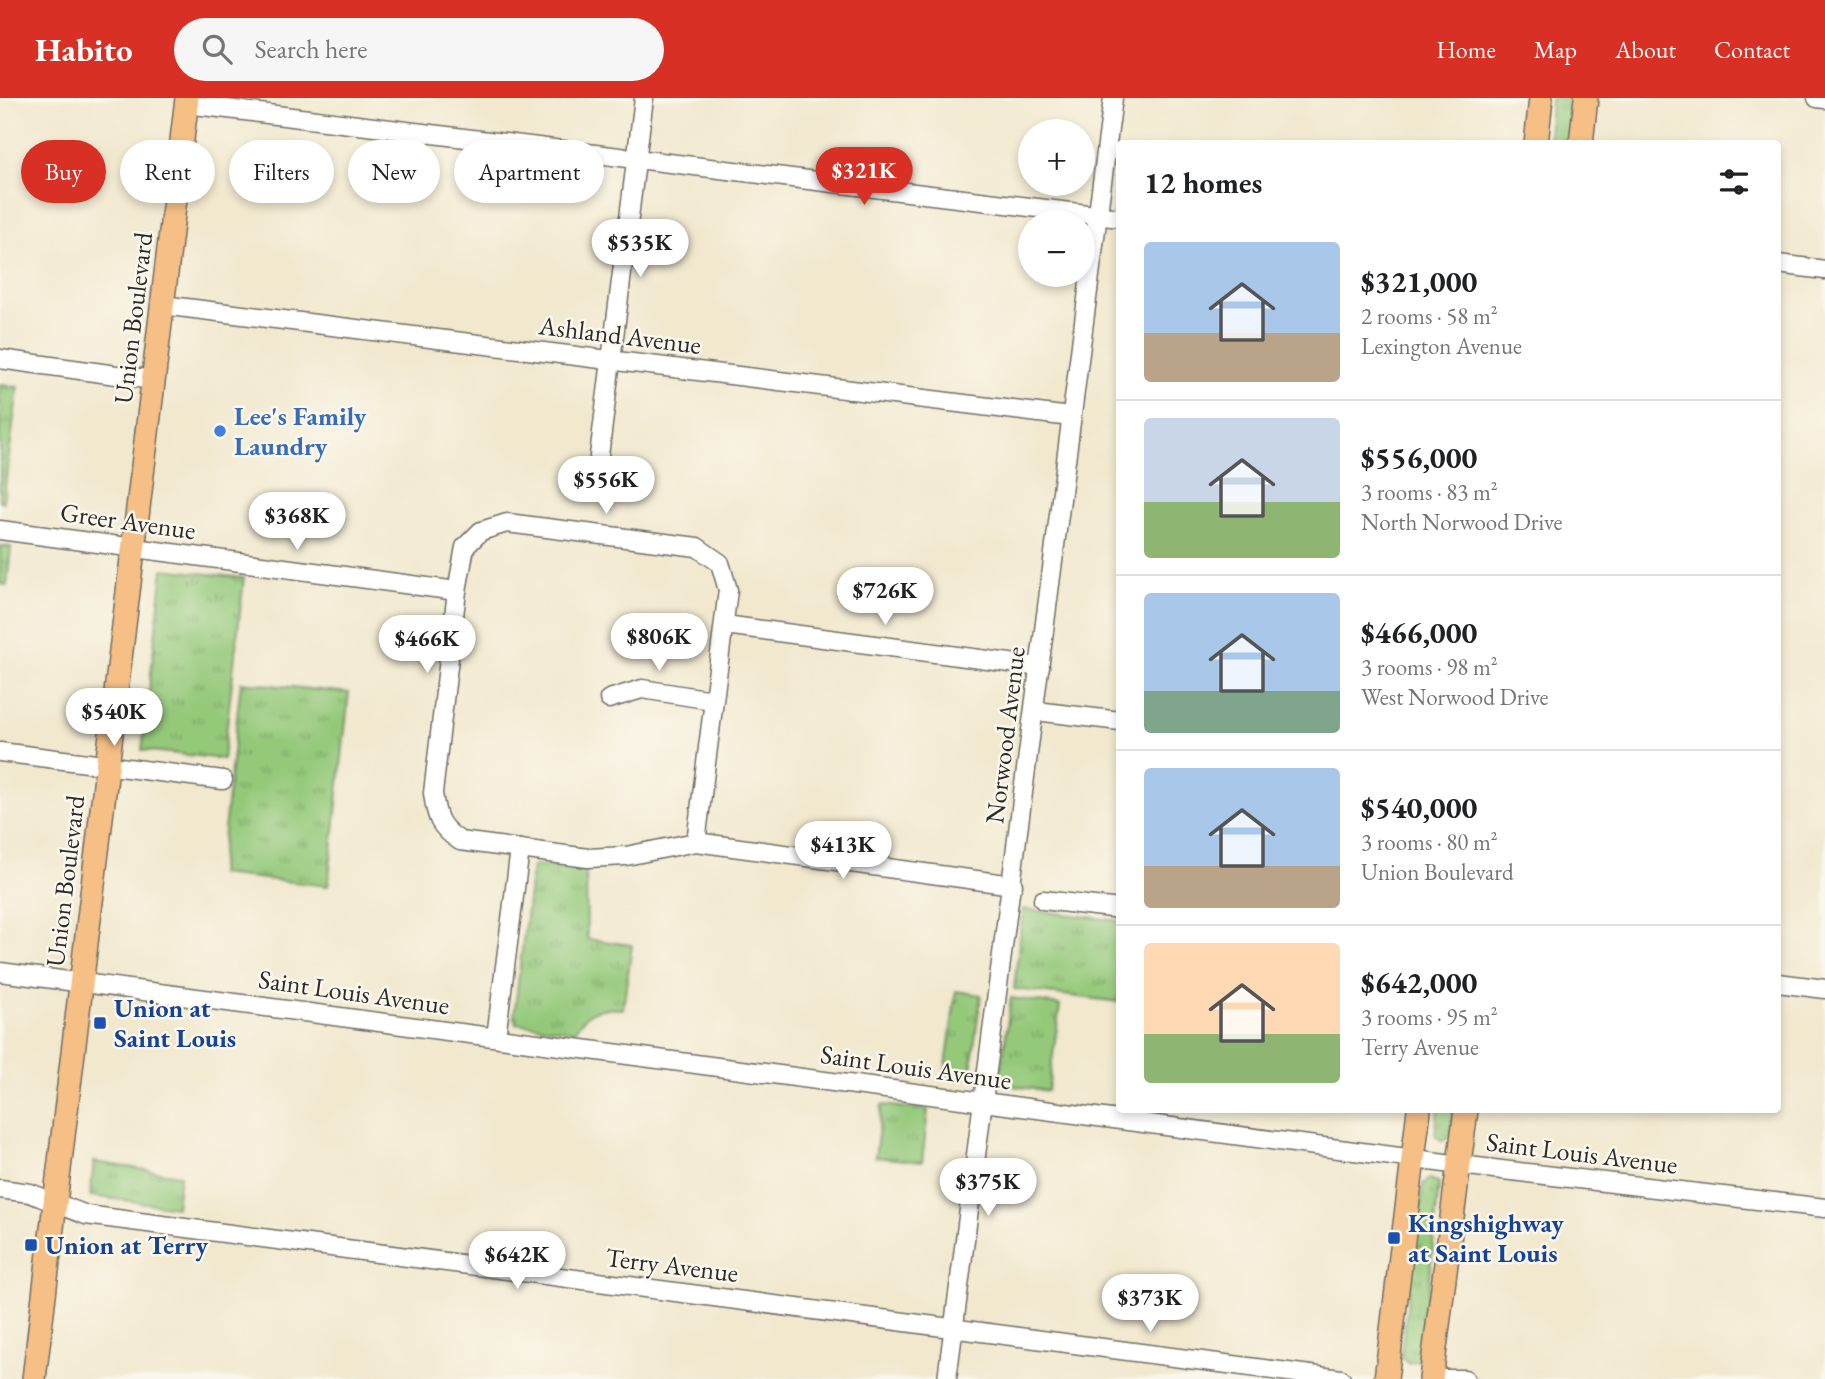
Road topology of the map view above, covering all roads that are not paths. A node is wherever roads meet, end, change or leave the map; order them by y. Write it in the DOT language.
graph roads {
  1 [pos="643,98"];
  2 [pos="1113,98"];
  3 [pos="1541,98"];
  4 [pos="1586,98"];
  5 [pos="1817,98"];
  6 [pos="1825,99"];
  7 [pos="187,101"];
  8 [pos="1536,140"];
  9 [pos="1581,140"];
  10 [pos="635,160"];
  11 [pos="1098,216"];
  12 [pos="1116,218"];
  13 [pos="1781,264"];
  14 [pos="1825,270"];
  15 [pos="162,305"];
  16 [pos="0,359"];
  17 [pos="611,360"];
  18 [pos="153,380"];
  19 [pos="1071,417"];
  20 [pos="599,456"];
  21 [pos="0,530"];
  22 [pos="133,547"];
  23 [pos="457,591"];
  24 [pos="724,625"];
  25 [pos="1040,667"];
  26 [pos="609,699"];
  27 [pos="712,700"];
  28 [pos="1036,711"];
  29 [pos="1116,721"];
  30 [pos="0,752"];
  31 [pos="107,767"];
  32 [pos="223,780"];
  33 [pos="696,842"];
  34 [pos="520,849"];
  35 [pos="1013,885"];
  36 [pos="1044,900"];
  37 [pos="1116,909"];
  38 [pos="0,972"];
  39 [pos="82,982"];
  40 [pos="1781,983"];
  41 [pos="1825,989"];
  42 [pos="496,1037"];
  43 [pos="984,1103"];
  44 [pos="1419,1113"];
  45 [pos="1466,1113"];
  46 [pos="1413,1157"];
  47 [pos="1460,1165"];
  48 [pos="0,1189"];
  49 [pos="55,1203"];
  50 [pos="1825,1208"];
  51 [pos="954,1328"];
  52 [pos="34,1379"];
  53 [pos="947,1379"];
  54 [pos="1341,1379"];
  55 [pos="1386,1379"];
  56 [pos="1431,1379"];
  57 [pos="1444,1379"];
  58 [pos="1465,1379"];
  1 -- 10 [label="street"];
  2 -- 11 [label="street, Norwood Avenue"];
  3 -- 8 [label="main road"];
  4 -- 9 [label="main road"];
  5 -- 6 [label="street"];
  7 -- 10 [label="street"];
  7 -- 15 [label="main road, Union Boulevard"];
  10 -- 11 [label="street"];
  10 -- 17 [label="street"];
  11 -- 12 [label="street"];
  11 -- 19 [label="street, Norwood Avenue"];
  13 -- 14 [label="street"];
  15 -- 17 [label="street, Ashland Avenue"];
  15 -- 18 [label="main road, Union Boulevard"];
  16 -- 18 [label="street"];
  17 -- 19 [label="street, Ashland Avenue"];
  17 -- 20 [label="street"];
  18 -- 22 [label="main road, Union Boulevard"];
  19 -- 25 [label="street, Norwood Avenue"];
  21 -- 22 [label="street, Greer Avenue"];
  22 -- 23 [label="street, Greer Avenue"];
  22 -- 31 [label="main road, Union Boulevard"];
  23 -- 24 [label="street"];
  23 -- 34 [label="street"];
  24 -- 25 [label="street"];
  24 -- 27 [label="street"];
  25 -- 28 [label="street, Norwood Avenue"];
  26 -- 27 [label="street"];
  27 -- 33 [label="street"];
  28 -- 29 [label="street"];
  28 -- 35 [label="street, Norwood Avenue"];
  30 -- 31 [label="street"];
  31 -- 32 [label="street"];
  31 -- 39 [label="main road, Union Boulevard"];
  33 -- 34 [label="street"];
  33 -- 35 [label="street"];
  34 -- 42 [label="street"];
  35 -- 43 [label="street, Norwood Avenue"];
  36 -- 37 [label="street"];
  38 -- 39 [label="street, Saint Louis Avenue"];
  39 -- 42 [label="street, Saint Louis Avenue"];
  39 -- 49 [label="main road, Union Boulevard"];
  40 -- 41 [label="street"];
  42 -- 43 [label="street, Saint Louis Avenue"];
  43 -- 46 [label="street, Saint Louis Avenue"];
  43 -- 51 [label="street, Norwood Avenue"];
  44 -- 46 [label="main road"];
  45 -- 47 [label="main road"];
  46 -- 47 [label="street, Saint Louis Avenue"];
  46 -- 55 [label="main road"];
  47 -- 50 [label="street, Saint Louis Avenue"];
  47 -- 56 [label="main road"];
  48 -- 49 [label="street, Terry Avenue"];
  49 -- 51 [label="street, Terry Avenue"];
  49 -- 52 [label="main road, Union Boulevard"];
  51 -- 53 [label="street, Norwood Avenue"];
  51 -- 54 [label="street, Terry Avenue"];
  57 -- 58 [label="street"];
}
